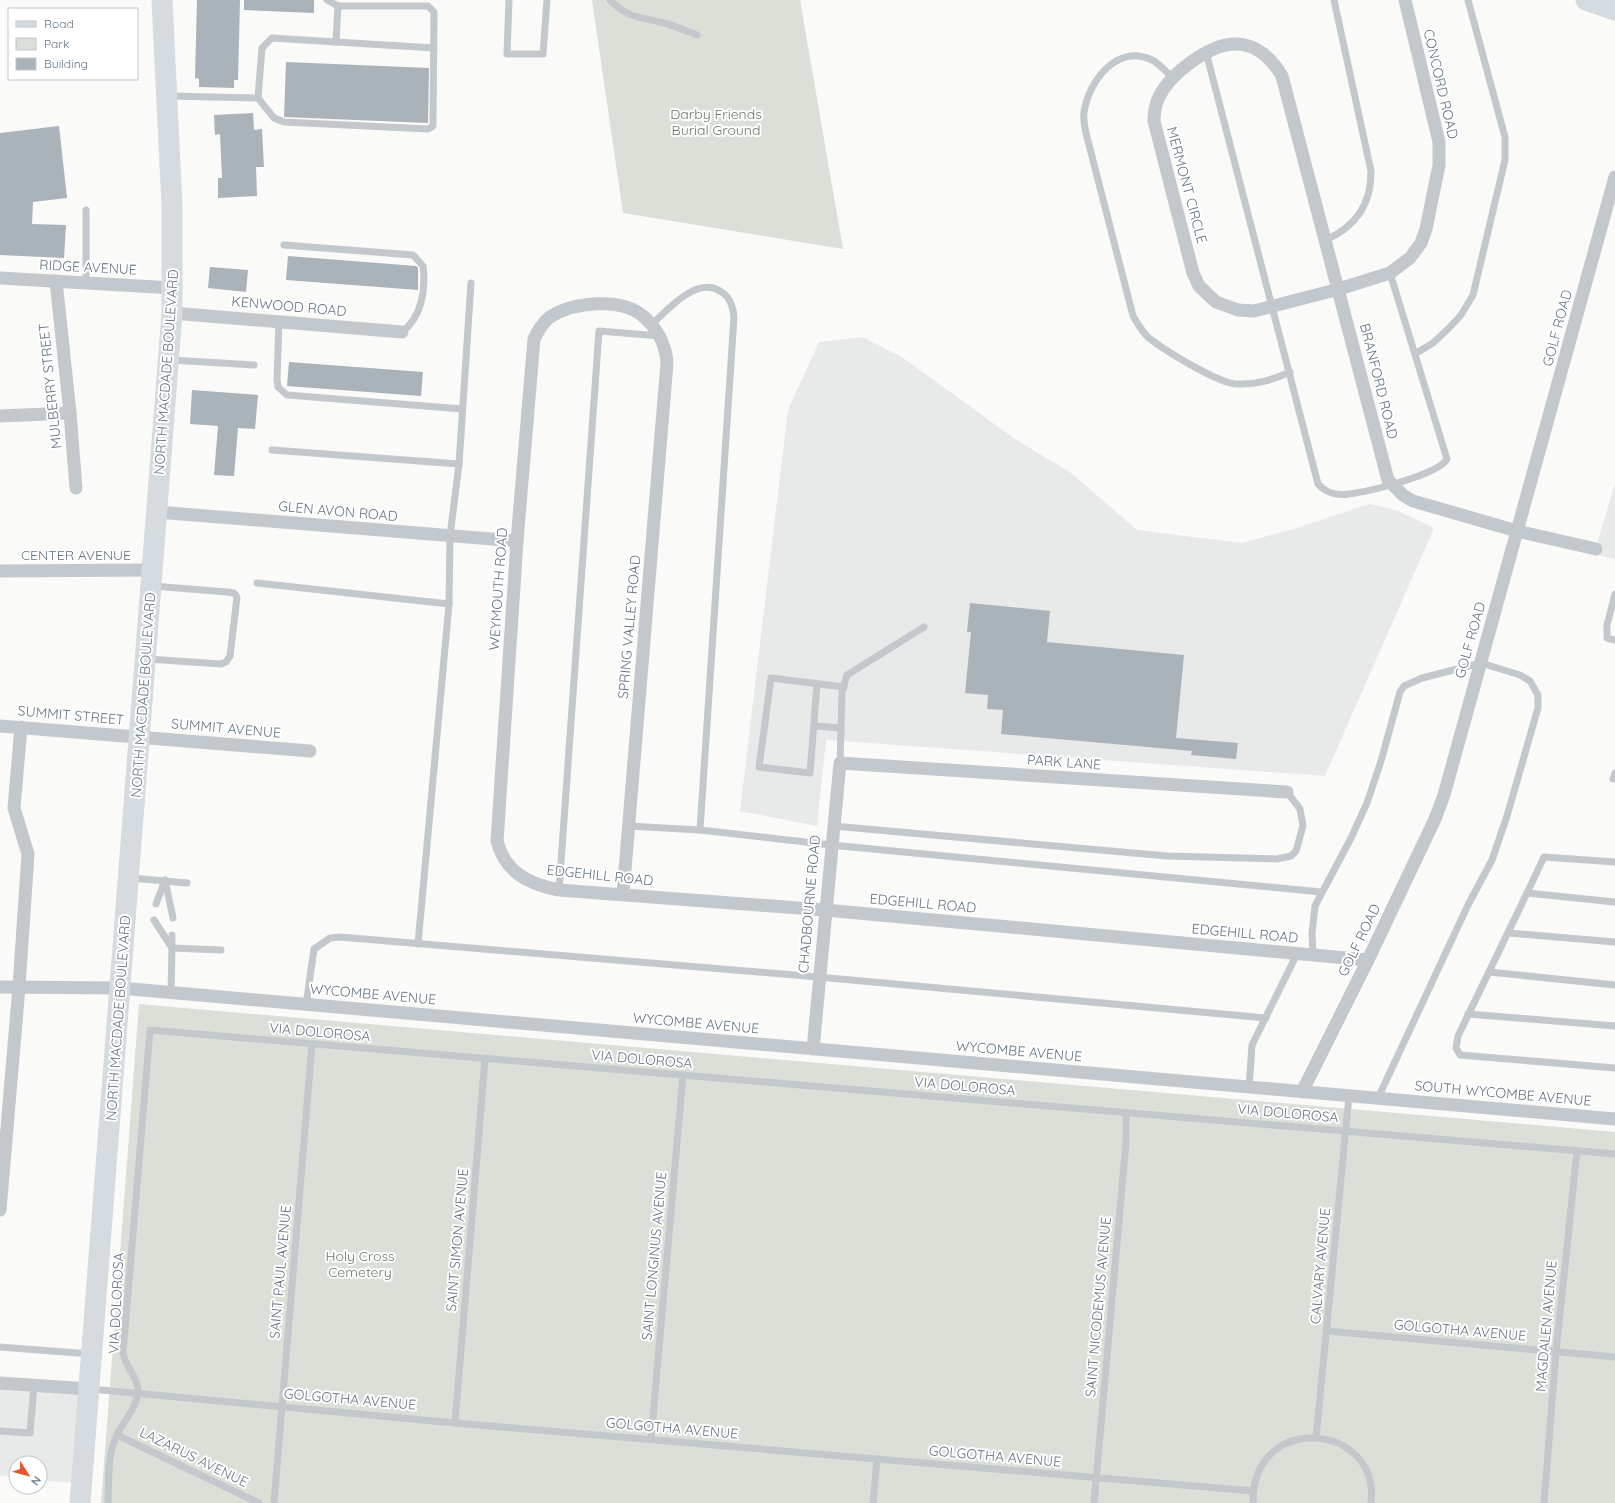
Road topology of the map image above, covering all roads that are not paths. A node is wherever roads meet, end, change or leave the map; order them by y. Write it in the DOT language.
graph roads {
  1 [pos="162,0"];
  2 [pos="327,0"];
  3 [pos="509,0"];
  4 [pos="546,0"];
  5 [pos="610,0"];
  6 [pos="1334,0"];
  7 [pos="1405,0"];
  8 [pos="1468,0"];
  9 [pos="1586,0"];
  10 [pos="338,6"];
  11 [pos="1615,10"];
  12 [pos="697,35"];
  13 [pos="336,42"];
  14 [pos="434,48"];
  15 [pos="1206,52"];
  16 [pos="1282,76"];
  17 [pos="1173,78"];
  18 [pos="166,96"];
  19 [pos="258,98"];
  20 [pos="1615,177"];
  21 [pos="86,210"];
  22 [pos="1326,240"];
  23 [pos="284,245"];
  24 [pos="1390,273"];
  25 [pos="0,278"];
  26 [pos="56,281"];
  27 [pos="86,283"];
  28 [pos="471,283"];
  29 [pos="173,288"];
  30 [pos="1339,289"];
  31 [pos="1273,307"];
  32 [pos="172,313"];
  33 [pos="279,322"];
  34 [pos="651,325"];
  35 [pos="402,332"];
  36 [pos="660,336"];
  37 [pos="534,339"];
  38 [pos="1415,354"];
  39 [pos="168,360"];
  40 [pos="254,365"];
  41 [pos="1290,372"];
  42 [pos="462,409"];
  43 [pos="70,412"];
  44 [pos="0,416"];
  45 [pos="272,450"];
  46 [pos="459,464"];
  47 [pos="1391,484"];
  48 [pos="76,488"];
  49 [pos="157,512"];
  50 [pos="1518,531"];
  51 [pos="450,536"];
  52 [pos="517,541"];
  53 [pos="1596,550"];
  54 [pos="0,571"];
  55 [pos="152,578"];
  56 [pos="257,583"];
  57 [pos="1615,594"];
  58 [pos="449,604"];
  59 [pos="924,627"];
  60 [pos="1615,640"];
  61 [pos="145,659"];
  62 [pos="1481,663"];
  63 [pos="818,684"];
  64 [pos="844,687"];
  65 [pos="0,726"];
  66 [pos="814,726"];
  67 [pos="21,727"];
  68 [pos="841,728"];
  69 [pos="140,737"];
  70 [pos="310,751"];
  71 [pos="840,763"];
  72 [pos="1287,792"];
  73 [pos="628,826"];
  74 [pos="833,826"];
  75 [pos="700,830"];
  76 [pos="497,841"];
  77 [pos="831,845"];
  78 [pos="1615,862"];
  79 [pos="128,878"];
  80 [pos="165,880"];
  81 [pos="188,883"];
  82 [pos="559,890"];
  83 [pos="1321,892"];
  84 [pos="1527,893"];
  85 [pos="623,894"];
  86 [pos="1615,902"];
  87 [pos="156,904"];
  88 [pos="826,910"];
  89 [pos="173,918"];
  90 [pos="154,920"];
  91 [pos="1508,933"];
  92 [pos="172,935"];
  93 [pos="1615,942"];
  94 [pos="418,944"];
  95 [pos="172,948"];
  96 [pos="221,950"];
  97 [pos="1297,954"];
  98 [pos="1313,955"];
  99 [pos="1368,960"];
  100 [pos="1489,972"];
  101 [pos="818,977"];
  102 [pos="1615,985"];
  103 [pos="0,987"];
  104 [pos="19,987"];
  105 [pos="120,988"];
  106 [pos="171,993"];
  107 [pos="306,1004"];
  108 [pos="1468,1014"];
  109 [pos="1266,1018"];
  110 [pos="1615,1026"];
  111 [pos="312,1044"];
  112 [pos="813,1049"];
  113 [pos="485,1059"];
  114 [pos="1615,1068"];
  115 [pos="683,1075"];
  116 [pos="1249,1087"];
  117 [pos="1302,1092"];
  118 [pos="1349,1096"];
  119 [pos="1384,1099"];
  120 [pos="1126,1113"];
  121 [pos="1615,1119"];
  122 [pos="1346,1131"];
  123 [pos="1577,1151"];
  124 [pos="1615,1154"];
  125 [pos="0,1210"];
  126 [pos="1327,1331"];
  127 [pos="0,1347"];
  128 [pos="1556,1352"];
  129 [pos="92,1354"];
  130 [pos="1615,1357"];
  131 [pos="0,1383"];
  132 [pos="34,1386"];
  133 [pos="89,1389"];
  134 [pos="138,1393"];
  135 [pos="282,1406"];
  136 [pos="455,1423"];
  137 [pos="0,1431"];
  138 [pos="117,1435"];
  139 [pos="1316,1438"];
  140 [pos="651,1440"];
  141 [pos="877,1459"];
  142 [pos="1096,1478"];
  143 [pos="1253,1491"];
  144 [pos="80,1503"];
  145 [pos="108,1503"];
  146 [pos="259,1503"];
  147 [pos="274,1503"];
  148 [pos="873,1503"];
  149 [pos="1094,1503"];
  150 [pos="1253,1503"];
  151 [pos="1371,1503"];
  152 [pos="1544,1503"];
  1 -- 18 [label="main road, NORTH MACDADE BOULEVARD"];
  2 -- 10 [label="lane"];
  3 -- 4 [label="lane"];
  5 -- 12 [label="lane"];
  6 -- 22 [label="lane"];
  7 -- 24 [label="street, CONCORD ROAD"];
  8 -- 38 [label="lane"];
  9 -- 11 [label="main road"];
  10 -- 13 [label="lane"];
  10 -- 14 [label="lane"];
  13 -- 14 [label="lane"];
  13 -- 19 [label="lane"];
  14 -- 19 [label="lane"];
  15 -- 16 [label="street, MERMONT CIRCLE"];
  15 -- 17 [label="street, MERMONT CIRCLE"];
  15 -- 31 [label="lane"];
  16 -- 22 [label="street, BRANFORD ROAD"];
  17 -- 31 [label="street, MERMONT CIRCLE"];
  17 -- 41 [label="lane"];
  18 -- 19 [label="lane"];
  18 -- 29 [label="main road, NORTH MACDADE BOULEVARD"];
  20 -- 50 [label="street, GOLF ROAD"];
  21 -- 27 [label="lane"];
  22 -- 30 [label="street, BRANFORD ROAD"];
  23 -- 35 [label="lane"];
  24 -- 30 [label="street, CONCORD ROAD"];
  24 -- 38 [label="lane"];
  25 -- 26 [label="street, RIDGE AVENUE"];
  26 -- 27 [label="street, RIDGE AVENUE"];
  26 -- 43 [label="street, MULBERRY STREET"];
  27 -- 29 [label="street, RIDGE AVENUE"];
  28 -- 42 [label="lane"];
  29 -- 32 [label="main road, NORTH MACDADE BOULEVARD"];
  30 -- 31 [label="street, MERMONT CIRCLE"];
  30 -- 47 [label="street, BRANFORD ROAD"];
  31 -- 41 [label="lane"];
  32 -- 33 [label="street, KENWOOD ROAD"];
  32 -- 39 [label="main road, NORTH MACDADE BOULEVARD"];
  33 -- 35 [label="street, KENWOOD ROAD"];
  33 -- 42 [label="lane"];
  34 -- 36 [label="street, SPRING VALLEY ROAD"];
  34 -- 37 [label="street, SPRING VALLEY ROAD"];
  34 -- 75 [label="lane"];
  36 -- 73 [label="street, SPRING VALLEY ROAD"];
  36 -- 82 [label="lane"];
  37 -- 52 [label="street, WEYMOUTH ROAD"];
  38 -- 47 [label="lane"];
  39 -- 40 [label="lane"];
  39 -- 49 [label="main road, NORTH MACDADE BOULEVARD"];
  41 -- 47 [label="lane"];
  42 -- 46 [label="lane"];
  43 -- 44 [label="street"];
  43 -- 48 [label="street, MULBERRY STREET"];
  45 -- 46 [label="lane"];
  46 -- 51 [label="lane"];
  47 -- 50 [label="street, BRANFORD ROAD"];
  49 -- 51 [label="street, GLEN AVON ROAD"];
  49 -- 55 [label="main road, NORTH MACDADE BOULEVARD"];
  50 -- 53 [label="street, BRANFORD ROAD"];
  50 -- 62 [label="street, GOLF ROAD"];
  51 -- 52 [label="street, GLEN AVON ROAD"];
  51 -- 58 [label="lane"];
  52 -- 76 [label="street, WEYMOUTH ROAD"];
  54 -- 55 [label="street, CENTER AVENUE"];
  55 -- 61 [label="main road, NORTH MACDADE BOULEVARD"];
  55 -- 61 [label="lane"];
  56 -- 58 [label="lane"];
  57 -- 60 [label="lane"];
  58 -- 94 [label="lane"];
  59 -- 64 [label="lane"];
  61 -- 69 [label="main road, NORTH MACDADE BOULEVARD"];
  62 -- 83 [label="lane"];
  62 -- 99 [label="street, GOLF ROAD"];
  62 -- 119 [label="lane"];
  63 -- 64 [label="lane"];
  63 -- 66 [label="lane"];
  63 -- 66 [label="lane"];
  64 -- 68 [label="lane"];
  65 -- 67 [label="street, SUMMIT STREET"];
  66 -- 68 [label="lane"];
  67 -- 69 [label="street, SUMMIT STREET"];
  67 -- 104 [label="street"];
  68 -- 71 [label="lane"];
  69 -- 70 [label="street, SUMMIT AVENUE"];
  69 -- 79 [label="main road, NORTH MACDADE BOULEVARD"];
  71 -- 72 [label="street, PARK LANE"];
  71 -- 74 [label="street, CHADBOURNE ROAD"];
  72 -- 74 [label="lane"];
  73 -- 75 [label="lane"];
  73 -- 85 [label="street, SPRING VALLEY ROAD"];
  74 -- 77 [label="street, CHADBOURNE ROAD"];
  75 -- 77 [label="lane"];
  76 -- 82 [label="street, EDGEHILL ROAD"];
  77 -- 83 [label="lane"];
  77 -- 88 [label="street, CHADBOURNE ROAD"];
  78 -- 84 [label="lane"];
  79 -- 80 [label="lane"];
  79 -- 105 [label="main road, NORTH MACDADE BOULEVARD"];
  80 -- 81 [label="lane"];
  80 -- 87 [label="lane"];
  80 -- 89 [label="lane"];
  82 -- 85 [label="street, EDGEHILL ROAD"];
  83 -- 98 [label="lane"];
  84 -- 86 [label="lane"];
  84 -- 91 [label="lane"];
  85 -- 88 [label="street, EDGEHILL ROAD"];
  88 -- 97 [label="street, EDGEHILL ROAD"];
  88 -- 101 [label="street, CHADBOURNE ROAD"];
  90 -- 95 [label="lane"];
  91 -- 93 [label="lane"];
  91 -- 100 [label="lane"];
  92 -- 95 [label="lane"];
  94 -- 101 [label="lane"];
  94 -- 107 [label="lane"];
  95 -- 96 [label="lane"];
  95 -- 106 [label="lane"];
  97 -- 98 [label="street, EDGEHILL ROAD"];
  97 -- 109 [label="lane"];
  98 -- 99 [label="street, EDGEHILL ROAD"];
  99 -- 117 [label="street, GOLF ROAD"];
  100 -- 102 [label="lane"];
  100 -- 108 [label="lane"];
  101 -- 109 [label="lane"];
  101 -- 112 [label="street, CHADBOURNE ROAD"];
  103 -- 104 [label="street, WYCOMBE AVENUE"];
  104 -- 105 [label="street, WYCOMBE AVENUE"];
  104 -- 125 [label="street"];
  105 -- 106 [label="street, WYCOMBE AVENUE"];
  105 -- 129 [label="main road, NORTH MACDADE BOULEVARD"];
  106 -- 107 [label="street, WYCOMBE AVENUE"];
  107 -- 112 [label="street, WYCOMBE AVENUE"];
  108 -- 110 [label="lane"];
  108 -- 114 [label="lane"];
  109 -- 116 [label="lane"];
  111 -- 113 [label="lane, VIA DOLOROSA"];
  111 -- 134 [label="lane, VIA DOLOROSA"];
  111 -- 135 [label="lane, SAINT PAUL AVENUE"];
  112 -- 116 [label="street, WYCOMBE AVENUE"];
  113 -- 115 [label="lane, VIA DOLOROSA"];
  113 -- 136 [label="lane, SAINT SIMON AVENUE"];
  115 -- 120 [label="lane, VIA DOLOROSA"];
  115 -- 140 [label="lane, SAINT LONGINUS AVENUE"];
  116 -- 117 [label="street, WYCOMBE AVENUE"];
  117 -- 118 [label="street, WYCOMBE AVENUE"];
  118 -- 119 [label="street, WYCOMBE AVENUE"];
  118 -- 122 [label="lane, CALVARY AVENUE"];
  119 -- 121 [label="street, SOUTH WYCOMBE AVENUE"];
  120 -- 122 [label="lane, VIA DOLOROSA"];
  120 -- 142 [label="lane, SAINT NICODEMUS AVENUE"];
  122 -- 123 [label="lane, VIA DOLOROSA"];
  122 -- 126 [label="lane, CALVARY AVENUE"];
  123 -- 124 [label="lane, VIA DOLOROSA"];
  123 -- 128 [label="lane, MAGDALEN AVENUE"];
  126 -- 128 [label="lane, GOLGOTHA AVENUE"];
  126 -- 139 [label="lane, CALVARY AVENUE"];
  127 -- 129 [label="lane"];
  128 -- 130 [label="lane, GOLGOTHA AVENUE"];
  128 -- 152 [label="lane, MAGDALEN AVENUE"];
  129 -- 133 [label="main road, NORTH MACDADE BOULEVARD"];
  131 -- 132 [label="street"];
  132 -- 133 [label="street"];
  132 -- 137 [label="lane"];
  133 -- 134 [label="lane, GOLGOTHA AVENUE"];
  133 -- 144 [label="main road, NORTH MACDADE BOULEVARD"];
  134 -- 135 [label="lane, GOLGOTHA AVENUE"];
  134 -- 138 [label="lane"];
  135 -- 136 [label="lane, GOLGOTHA AVENUE"];
  135 -- 147 [label="lane, SAINT PAUL AVENUE"];
  136 -- 140 [label="lane, GOLGOTHA AVENUE"];
  138 -- 145 [label="lane"];
  138 -- 146 [label="lane, LAZARUS AVENUE"];
  139 -- 143 [label="lane"];
  139 -- 151 [label="lane"];
  140 -- 141 [label="lane, GOLGOTHA AVENUE"];
  141 -- 142 [label="lane, GOLGOTHA AVENUE"];
  141 -- 148 [label="lane"];
  142 -- 143 [label="lane, GOLGOTHA AVENUE"];
  142 -- 149 [label="lane, SAINT NICODEMUS AVENUE"];
  143 -- 150 [label="lane"];
}
